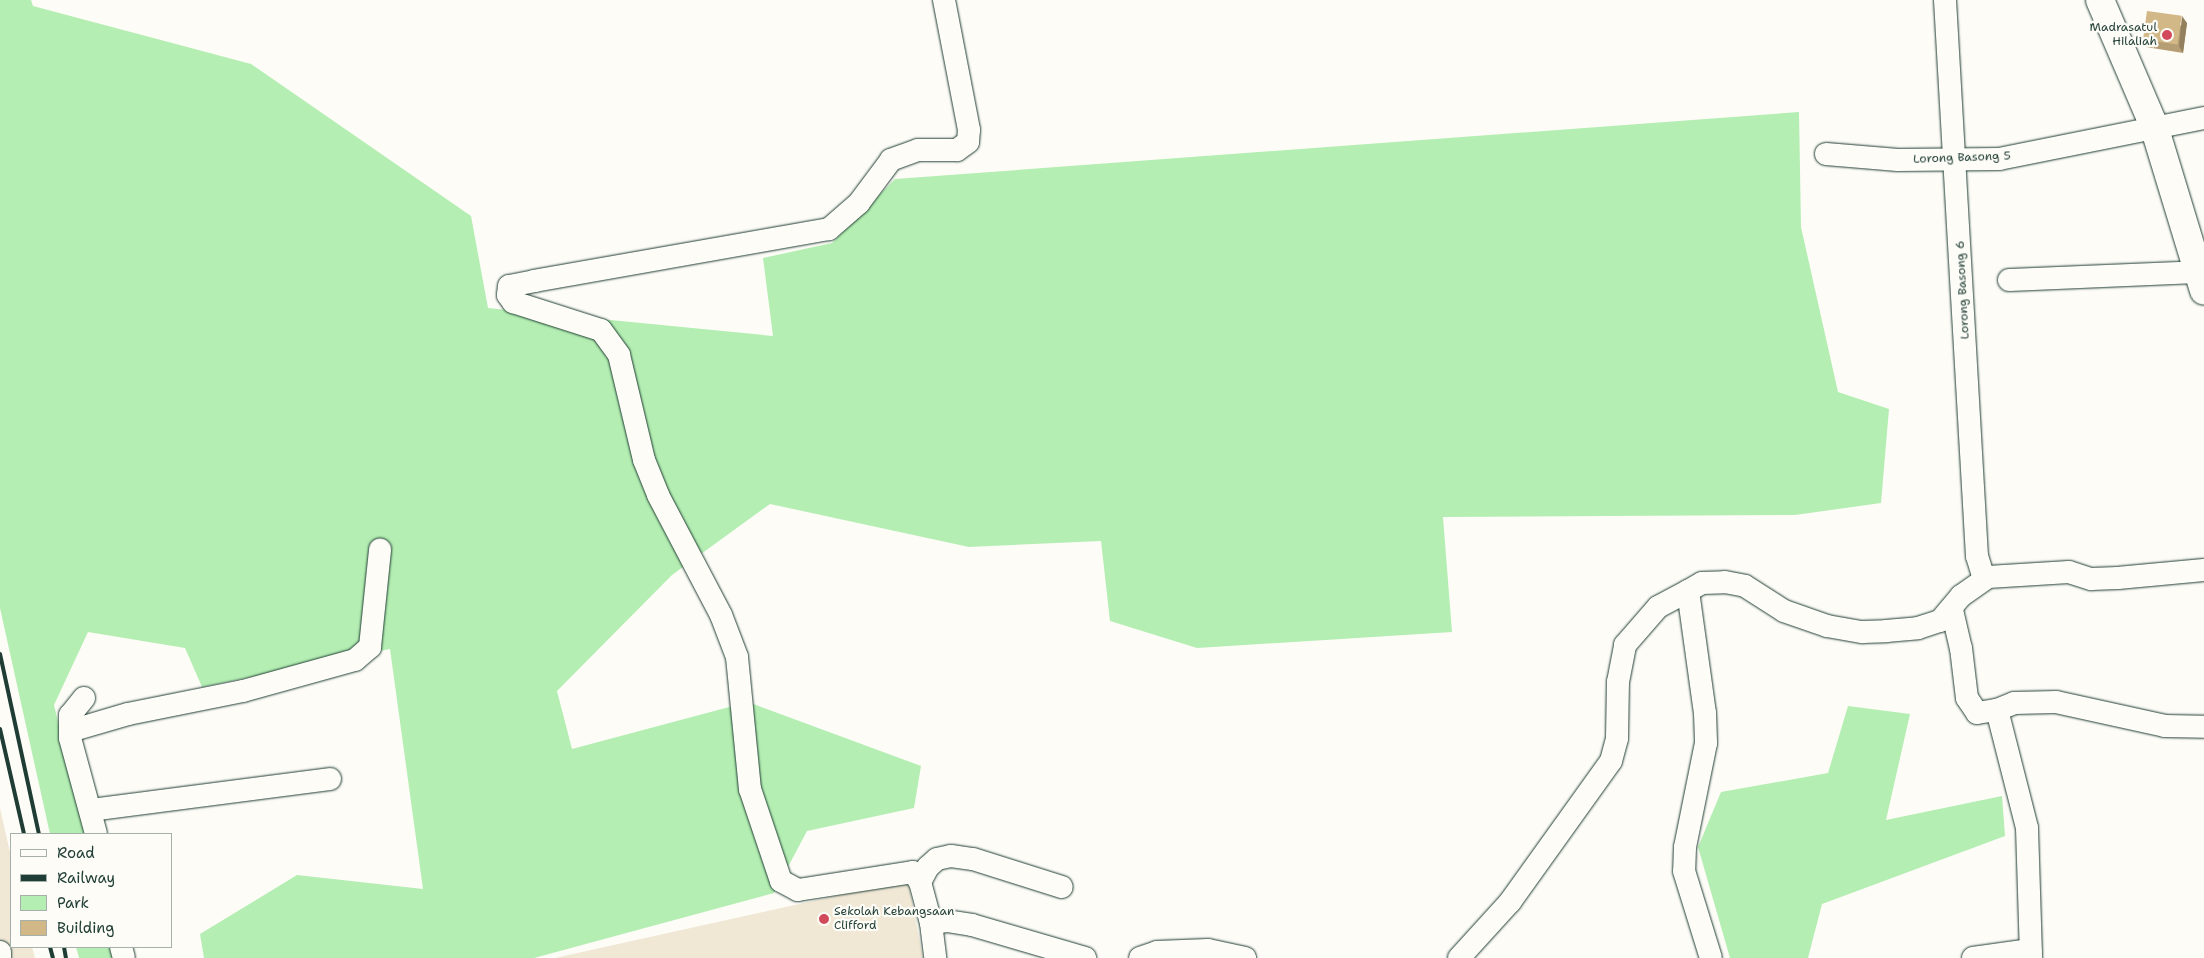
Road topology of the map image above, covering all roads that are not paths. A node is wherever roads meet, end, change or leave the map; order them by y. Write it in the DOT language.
graph roads {
  1 [pos="944,0"];
  2 [pos="1945,0"];
  3 [pos="2100,0"];
  4 [pos="2204,118"];
  5 [pos="2154,126"];
  6 [pos="1826,154"];
  7 [pos="1954,160"];
  8 [pos="2009,280"];
  9 [pos="2201,281"];
  10 [pos="380,550"];
  11 [pos="2204,570"];
  12 [pos="1984,579"];
  13 [pos="1688,591"];
  14 [pos="1952,610"];
  15 [pos="84,698"];
  16 [pos="1997,710"];
  17 [pos="2204,727"];
  18 [pos="70,731"];
  19 [pos="330,779"];
  20 [pos="91,810"];
  21 [pos="96,833"];
  22 [pos="920,882"];
  23 [pos="1062,887"];
  24 [pos="931,922"];
  25 [pos="0,952"];
  26 [pos="2031,954"];
  27 [pos="0,958"];
  28 [pos="935,958"];
  29 [pos="1085,958"];
  30 [pos="1140,958"];
  31 [pos="1245,958"];
  32 [pos="1459,958"];
  33 [pos="1711,958"];
  34 [pos="1973,958"];
  1 -- 22 [label="street"];
  2 -- 7 [label="street, Lorong Basong 6"];
  3 -- 5 [label="highway"];
  4 -- 5 [label="street, Lorong Basong 5"];
  5 -- 7 [label="street, Lorong Basong 5"];
  5 -- 9 [label="highway"];
  6 -- 7 [label="street, Lorong Basong 5"];
  7 -- 12 [label="street, Lorong Basong 6"];
  8 -- 9 [label="street"];
  10 -- 18 [label="street"];
  11 -- 12 [label="street"];
  12 -- 14 [label="street"];
  13 -- 14 [label="street"];
  13 -- 32 [label="street"];
  13 -- 33 [label="street"];
  14 -- 16 [label="street"];
  15 -- 18 [label="street"];
  16 -- 17 [label="street"];
  16 -- 26 [label="street"];
  18 -- 20 [label="street"];
  19 -- 20 [label="street"];
  20 -- 21 [label="street"];
  22 -- 23 [label="street"];
  22 -- 24 [label="street"];
  24 -- 28 [label="street"];
  24 -- 29 [label="street"];
  25 -- 27 [label="street"];
  26 -- 34 [label="street"];
  30 -- 31 [label="street"];
}
